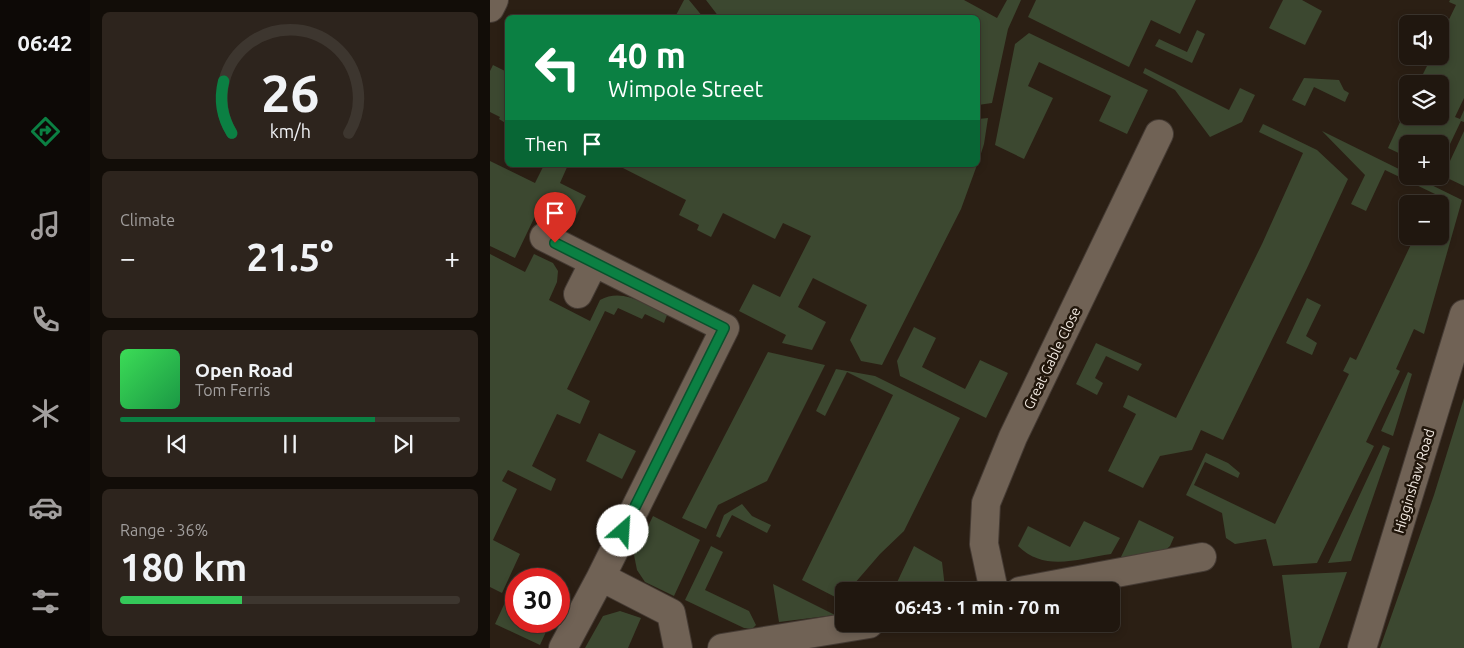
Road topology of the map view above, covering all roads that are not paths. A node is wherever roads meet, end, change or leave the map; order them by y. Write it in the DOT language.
graph roads {
  1 [pos="494,0"];
  2 [pos="490,8"];
  3 [pos="1159,134"];
  4 [pos="544,238"];
  5 [pos="594,262"];
  6 [pos="578,294"];
  7 [pos="1464,314"];
  8 [pos="1202,557"];
  9 [pos="601,577"];
  10 [pos="992,582"];
  11 [pos="1068,582"];
  12 [pos="835,630"];
  13 [pos="563,648"];
  14 [pos="678,648"];
  15 [pos="722,648"];
  16 [pos="1362,648"];
  1 -- 2 [label="street"];
  3 -- 10 [label="street, Great Gable Close"];
  4 -- 5 [label="street"];
  5 -- 6 [label="street"];
  5 -- 9 [label="street"];
  7 -- 16 [label="street, Higginshaw Road"];
  8 -- 11 [label="street"];
  9 -- 13 [label="street"];
  9 -- 14 [label="street"];
  12 -- 15 [label="street"];
}
